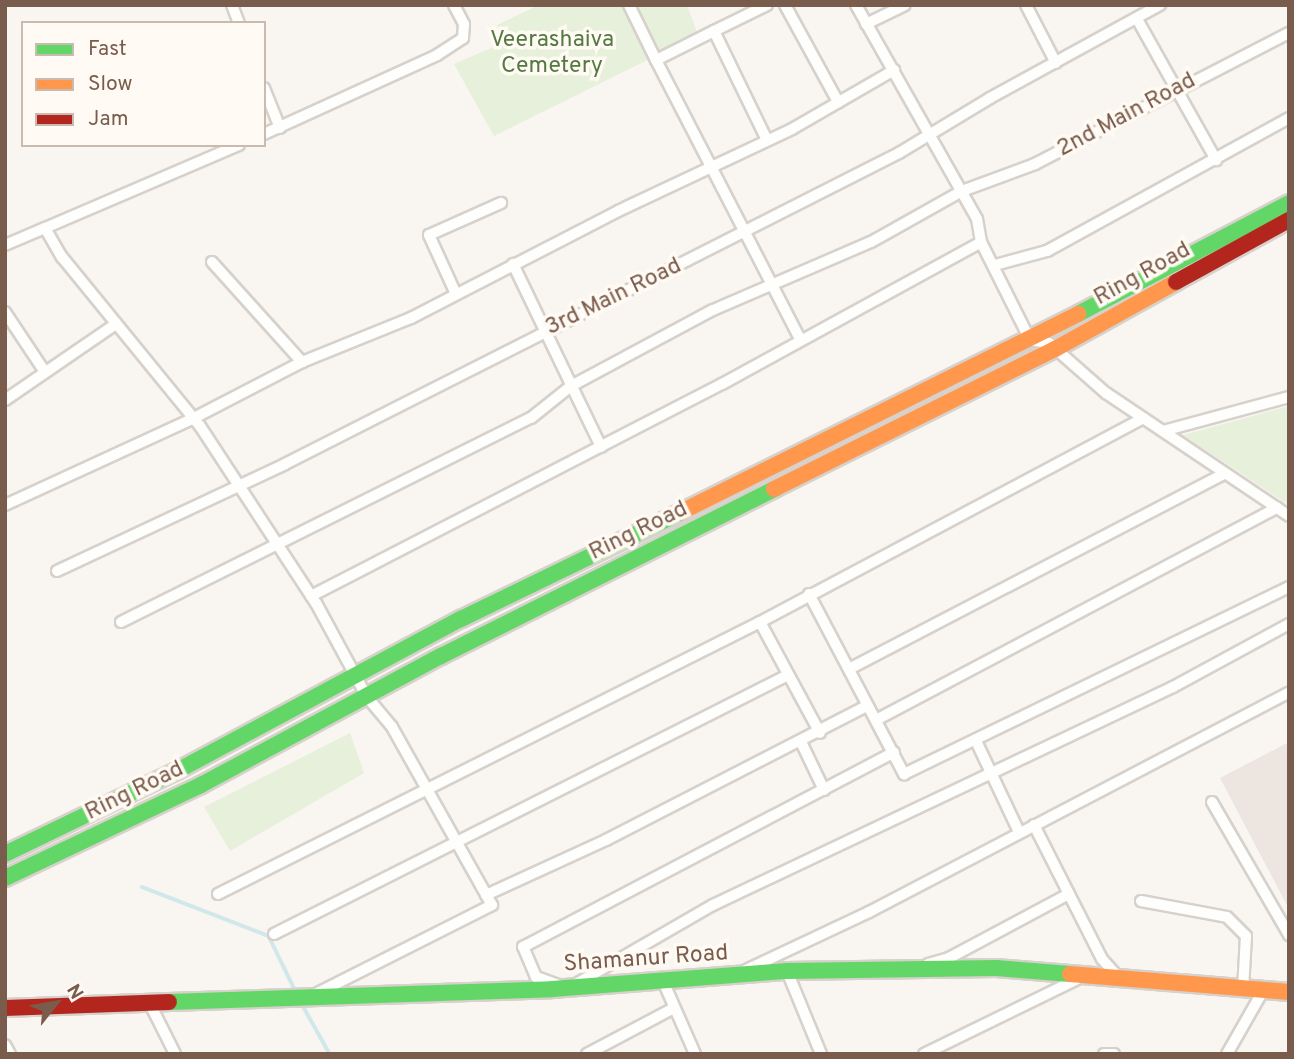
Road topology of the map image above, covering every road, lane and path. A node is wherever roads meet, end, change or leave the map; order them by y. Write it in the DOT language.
graph roads {
  1 [pos="454,5"];
  2 [pos="629,5"];
  3 [pos="767,5"];
  4 [pos="785,5"];
  5 [pos="856,5"];
  6 [pos="905,5"];
  7 [pos="1026,5"];
  8 [pos="1160,5"];
  9 [pos="1137,19"];
  10 [pos="866,24"];
  11 [pos="714,31"];
  12 [pos="1289,33"];
  13 [pos="656,60"];
  14 [pos="1056,62"];
  15 [pos="894,70"];
  16 [pos="1178,89"];
  17 [pos="266,93"];
  18 [pos="838,102"];
  19 [pos="1289,118"];
  20 [pos="280,128"];
  21 [pos="930,132"];
  22 [pos="266,133"];
  23 [pos="767,140"];
  24 [pos="234,147"];
  25 [pos="1216,160"];
  26 [pos="712,166"];
  27 [pos="962,191"];
  28 [pos="501,203"];
  29 [pos="1289,203"];
  30 [pos="1289,220"];
  31 [pos="45,228"];
  32 [pos="744,230"];
  33 [pos="981,242"];
  34 [pos="5,245"];
  35 [pos="212,262"];
  36 [pos="513,264"];
  37 [pos="995,265"];
  38 [pos="772,283"];
  39 [pos="456,294"];
  40 [pos="5,312"];
  41 [pos="116,324"];
  42 [pos="546,330"];
  43 [pos="800,339"];
  44 [pos="1030,340"];
  45 [pos="1055,349"];
  46 [pos="302,362"];
  47 [pos="45,372"];
  48 [pos="571,386"];
  49 [pos="1289,397"];
  50 [pos="5,400"];
  51 [pos="194,418"];
  52 [pos="1143,418"];
  53 [pos="1163,432"];
  54 [pos="601,447"];
  55 [pos="1225,473"];
  56 [pos="239,485"];
  57 [pos="5,505"];
  58 [pos="1277,508"];
  59 [pos="1289,516"];
  60 [pos="280,546"];
  61 [pos="57,570"];
  62 [pos="1289,587"];
  63 [pos="808,594"];
  64 [pos="312,596"];
  65 [pos="121,622"];
  66 [pos="760,622"];
  67 [pos="1289,624"];
  68 [pos="849,668"];
  69 [pos="788,675"];
  70 [pos="354,677"];
  71 [pos="1289,692"];
  72 [pos="367,697"];
  73 [pos="867,706"];
  74 [pos="876,720"];
  75 [pos="820,733"];
  76 [pos="976,741"];
  77 [pos="802,744"];
  78 [pos="894,752"];
  79 [pos="991,773"];
  80 [pos="425,790"];
  81 [pos="824,790"];
  82 [pos="1212,802"];
  83 [pos="1034,825"];
  84 [pos="1019,832"];
  85 [pos="454,843"];
  86 [pos="5,854"];
  87 [pos="5,878"];
  88 [pos="218,894"];
  89 [pos="1069,894"];
  90 [pos="486,895"];
  91 [pos="1141,901"];
  92 [pos="274,934"];
  93 [pos="1289,936"];
  94 [pos="906,970"];
  95 [pos="787,971"];
  96 [pos="734,976"];
  97 [pos="1084,976"];
  98 [pos="1120,979"];
  99 [pos="663,981"];
  100 [pos="567,988"];
  101 [pos="1243,989"];
  102 [pos="1263,991"];
  103 [pos="1289,992"];
  104 [pos="303,997"];
  105 [pos="149,1002"];
  106 [pos="5,1008"];
  107 [pos="672,1009"];
  108 [pos="5,1045"];
  109 [pos="1230,1051"];
  110 [pos="10,1054"];
  111 [pos="175,1054"];
  112 [pos="587,1054"];
  113 [pos="695,1054"];
  114 [pos="821,1054"];
  115 [pos="925,1054"];
  116 [pos="1104,1054"];
  117 [pos="1114,1054"];
  1 -- 20 [label="street"];
  2 -- 13 [label="street"];
  3 -- 11 [label="street"];
  4 -- 18 [label="street"];
  5 -- 10 [label="street"];
  6 -- 10 [label="street"];
  7 -- 14 [label="street"];
  8 -- 9 [label="street, 3rd Main Road"];
  9 -- 14 [label="street, 3rd Main Road"];
  9 -- 16 [label="street"];
  10 -- 15 [label="street"];
  11 -- 13 [label="street"];
  11 -- 23 [label="street"];
  12 -- 16 [label="street, 2nd Main Road"];
  13 -- 26 [label="street"];
  14 -- 21 [label="street, 3rd Main Road"];
  15 -- 18 [label="street"];
  15 -- 21 [label="street"];
  16 -- 25 [label="street"];
  16 -- 27 [label="street, 2nd Main Road"];
  17 -- 20 [label="street"];
  18 -- 23 [label="street"];
  19 -- 25 [label="street"];
  20 -- 22 [label="street"];
  21 -- 27 [label="street"];
  21 -- 32 [label="street, 3rd Main Road"];
  23 -- 26 [label="street"];
  24 -- 31 [label="street"];
  25 -- 37 [label="street"];
  26 -- 32 [label="street"];
  26 -- 36 [label="street"];
  27 -- 33 [label="street"];
  27 -- 38 [label="street, 2nd Main Road"];
  28 -- 39 [label="street"];
  29 -- 44 [label="main road, Ring Road"];
  30 -- 45 [label="main road, Ring Road"];
  31 -- 34 [label="street"];
  31 -- 41 [label="street"];
  32 -- 38 [label="street"];
  32 -- 42 [label="street, 3rd Main Road"];
  33 -- 37 [label="street"];
  33 -- 43 [label="street"];
  35 -- 46 [label="street"];
  36 -- 39 [label="street"];
  36 -- 42 [label="street"];
  37 -- 44 [label="street"];
  38 -- 43 [label="street"];
  38 -- 48 [label="street, 2nd Main Road"];
  39 -- 46 [label="street"];
  40 -- 47 [label="street"];
  41 -- 47 [label="street"];
  41 -- 51 [label="street"];
  42 -- 48 [label="street"];
  42 -- 56 [label="street, 3rd Main Road"];
  43 -- 54 [label="street"];
  44 -- 45 [label="street"];
  44 -- 70 [label="main road, Ring Road"];
  45 -- 52 [label="street"];
  45 -- 72 [label="main road, Ring Road"];
  46 -- 51 [label="street"];
  47 -- 50 [label="street"];
  48 -- 54 [label="street"];
  48 -- 60 [label="street, 2nd Main Road"];
  49 -- 53 [label="street"];
  51 -- 56 [label="street"];
  51 -- 57 [label="street"];
  52 -- 53 [label="street"];
  52 -- 63 [label="street"];
  53 -- 55 [label="street"];
  54 -- 64 [label="street"];
  55 -- 58 [label="street"];
  55 -- 68 [label="street"];
  56 -- 60 [label="street"];
  56 -- 61 [label="street, 3rd Main Road"];
  58 -- 59 [label="street"];
  58 -- 74 [label="street"];
  60 -- 64 [label="street"];
  60 -- 65 [label="street, 2nd Main Road"];
  62 -- 76 [label="street"];
  63 -- 66 [label="street"];
  63 -- 68 [label="street"];
  64 -- 70 [label="street"];
  66 -- 69 [label="street"];
  66 -- 80 [label="street"];
  67 -- 79 [label="street"];
  68 -- 73 [label="street"];
  69 -- 75 [label="street"];
  69 -- 85 [label="street"];
  70 -- 72 [label="street"];
  70 -- 86 [label="main road, Ring Road"];
  71 -- 83 [label="street"];
  72 -- 80 [label="street"];
  72 -- 87 [label="main road, Ring Road"];
  73 -- 74 [label="street"];
  73 -- 75 [label="street"];
  74 -- 78 [label="street"];
  75 -- 77 [label="street"];
  76 -- 78 [label="street"];
  76 -- 79 [label="street"];
  77 -- 81 [label="street"];
  77 -- 90 [label="street"];
  78 -- 81 [label="street"];
  79 -- 84 [label="street"];
  79 -- 100 [label="street"];
  80 -- 85 [label="street"];
  80 -- 88 [label="street"];
  81 -- 100 [label="street"];
  82 -- 93 [label="street"];
  83 -- 84 [label="street"];
  83 -- 89 [label="street"];
  84 -- 96 [label="street"];
  85 -- 90 [label="street"];
  85 -- 92 [label="street"];
  89 -- 94 [label="street"];
  89 -- 98 [label="street"];
  90 -- 104 [label="street"];
  91 -- 101 [label="street"];
  94 -- 95 [label="main road, Shamanur Road"];
  94 -- 97 [label="main road, Shamanur Road"];
  95 -- 96 [label="main road, Shamanur Road"];
  95 -- 114 [label="street"];
  96 -- 99 [label="main road, Shamanur Road"];
  97 -- 98 [label="main road, Shamanur Road"];
  97 -- 115 [label="street"];
  98 -- 101 [label="main road, Shamanur Road"];
  99 -- 100 [label="main road, Shamanur Road"];
  99 -- 107 [label="street"];
  100 -- 104 [label="main road, Shamanur Road"];
  101 -- 102 [label="main road, Shamanur Road"];
  102 -- 103 [label="main road, Shamanur Road"];
  102 -- 109 [label="street"];
  104 -- 105 [label="main road, Shamanur Road"];
  105 -- 106 [label="main road, Shamanur Road"];
  105 -- 111 [label="street"];
  107 -- 112 [label="street"];
  107 -- 113 [label="street"];
  108 -- 110 [label="street"];
  116 -- 117 [label="street"];
}
